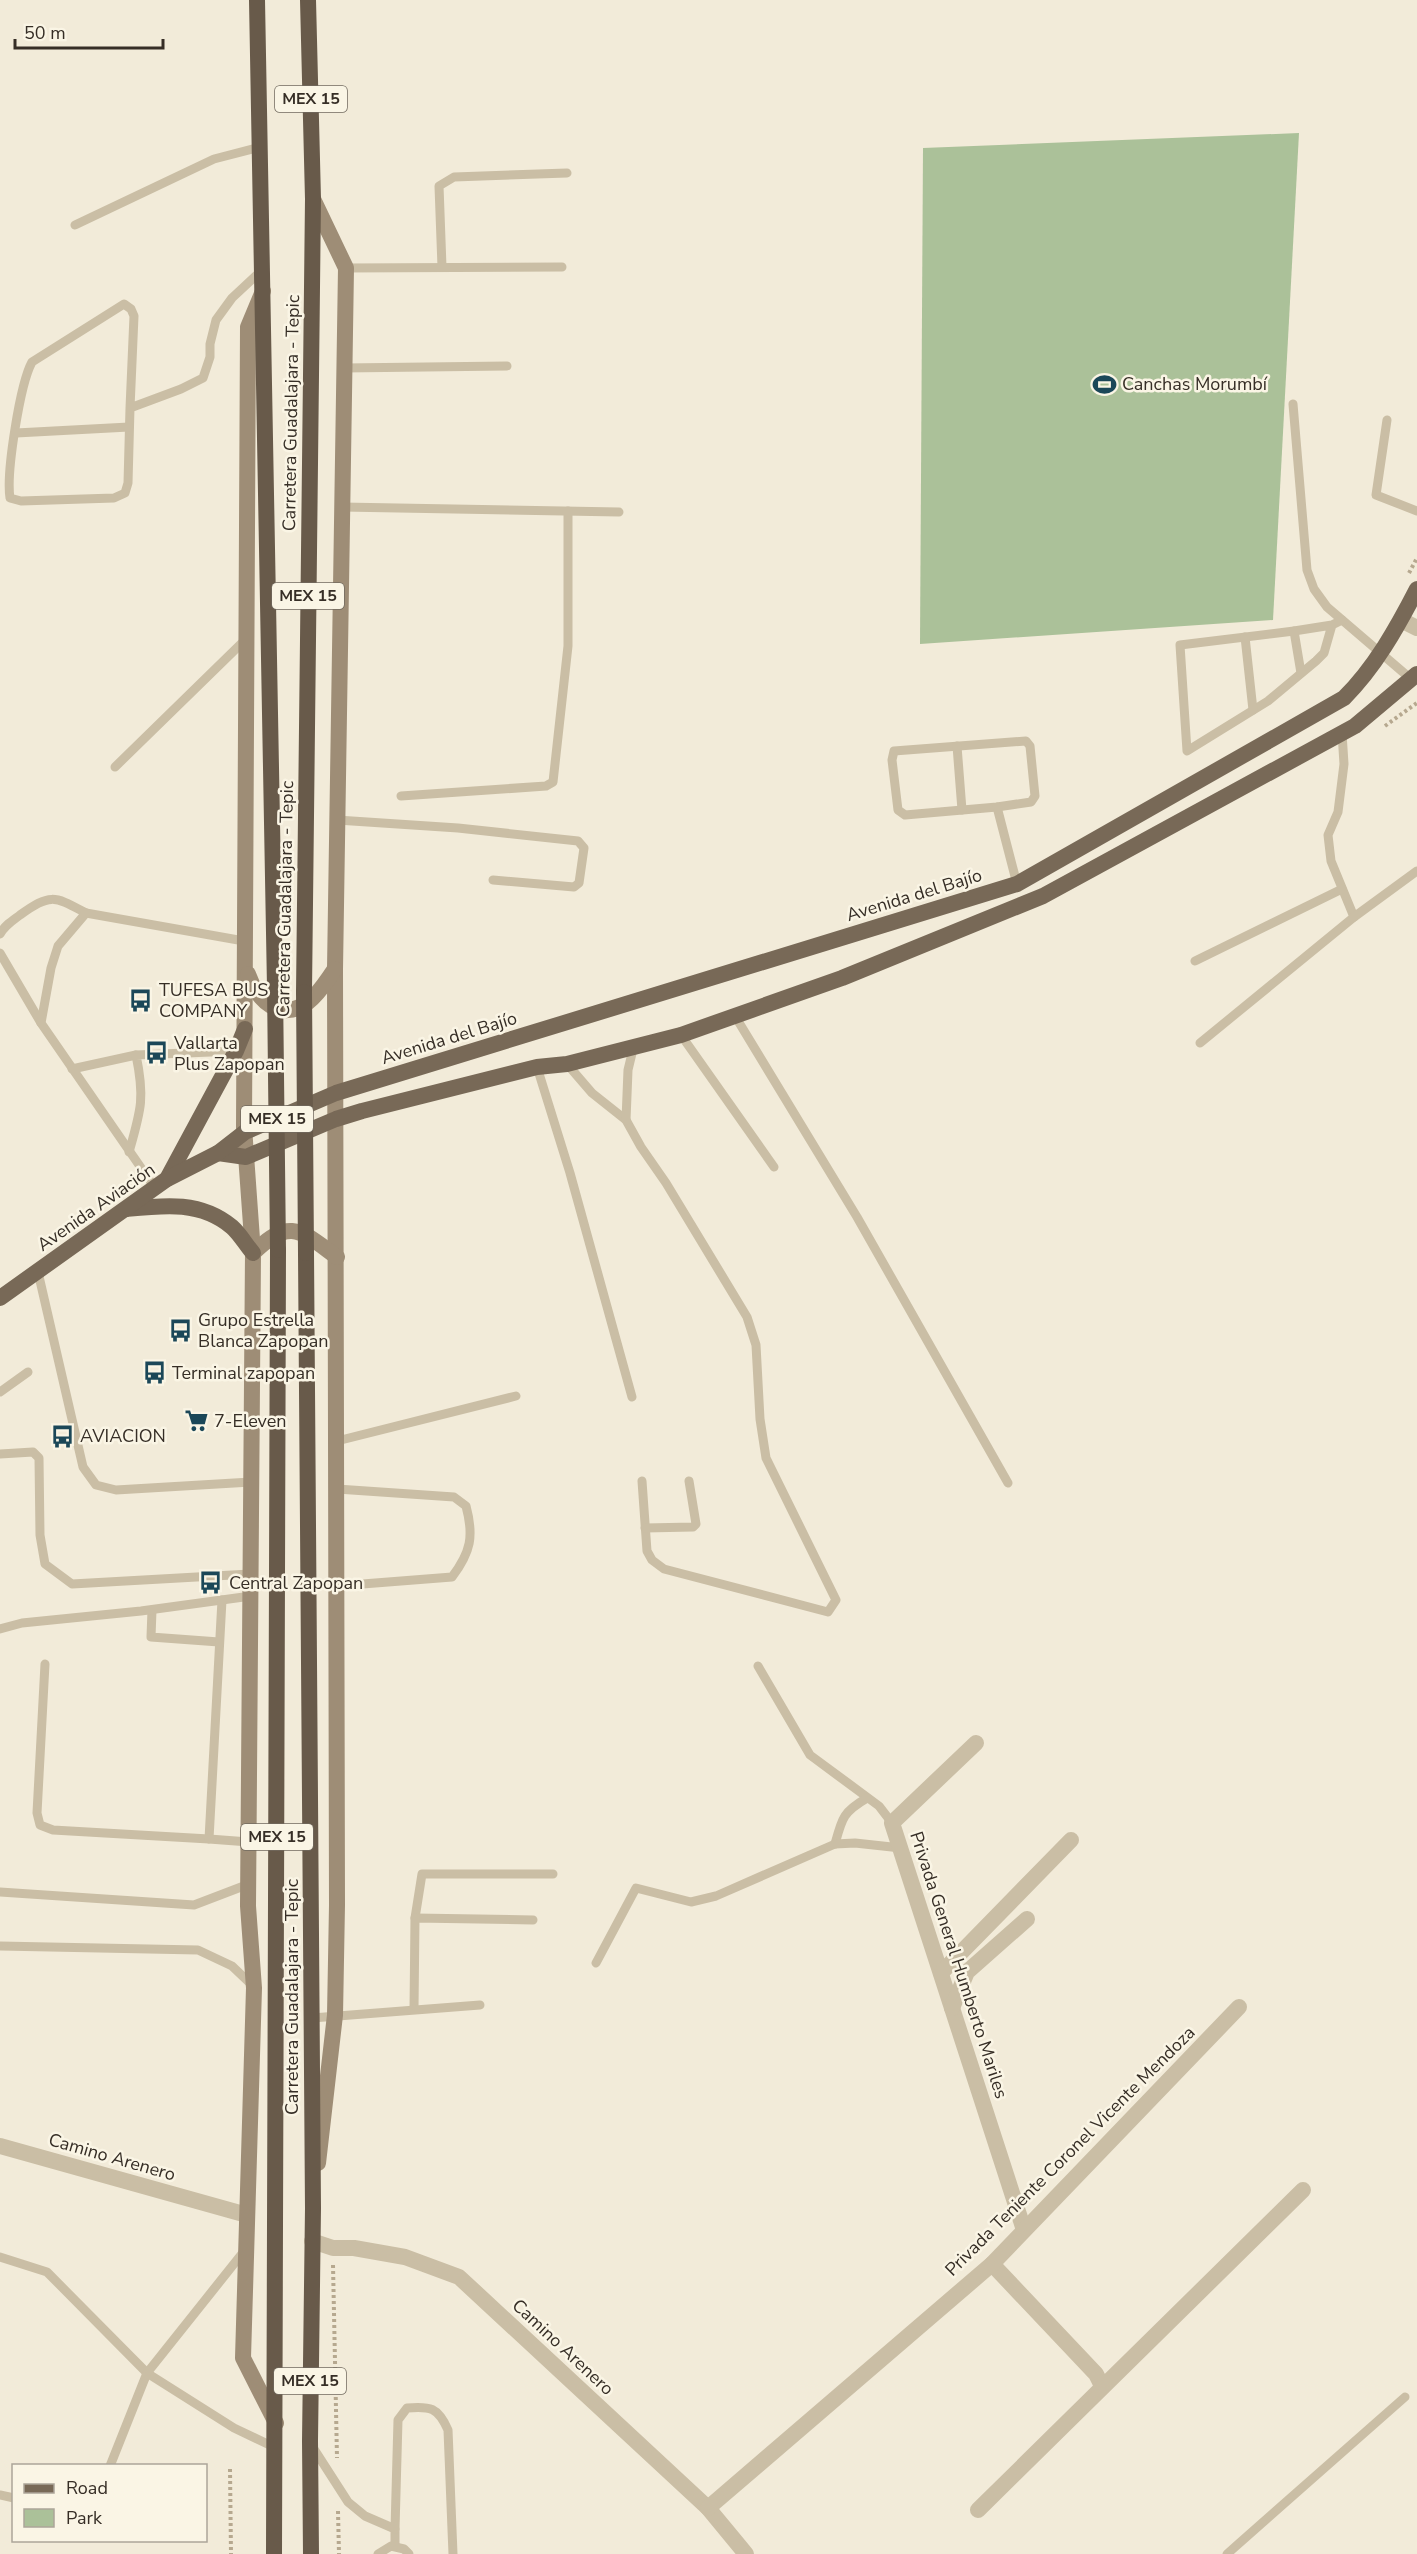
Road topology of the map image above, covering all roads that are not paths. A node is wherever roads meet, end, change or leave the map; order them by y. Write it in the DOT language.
graph roads {
  1 [pos="257,0"];
  2 [pos="308,0"];
  3 [pos="260,147"];
  4 [pos="567,173"];
  5 [pos="313,199"];
  6 [pos="75,225"];
  7 [pos="442,267"];
  8 [pos="562,267"];
  9 [pos="346,268"];
  10 [pos="264,269"];
  11 [pos="264,288"];
  12 [pos="507,366"];
  13 [pos="344,368"];
  14 [pos="1293,404"];
  15 [pos="130,408"];
  16 [pos="1387,420"];
  17 [pos="129,427"];
  18 [pos="16,433"];
  19 [pos="342,507"];
  20 [pos="568,511"];
  21 [pos="1417,511"];
  22 [pos="619,512"];
  23 [pos="1417,589"];
  24 [pos="1342,620"];
  25 [pos="1401,620"];
  26 [pos="1332,625"];
  27 [pos="1417,628"];
  28 [pos="1294,631"];
  29 [pos="1245,637"];
  30 [pos="246,639"];
  31 [pos="1381,651"];
  32 [pos="1301,674"];
  33 [pos="1414,676"];
  34 [pos="1253,710"];
  35 [pos="1342,733"];
  36 [pos="957,746"];
  37 [pos="115,767"];
  38 [pos="401,796"];
  39 [pos="997,807"];
  40 [pos="962,810"];
  41 [pos="337,820"];
  42 [pos="1417,872"];
  43 [pos="493,880"];
  44 [pos="1017,884"];
  45 [pos="1342,889"];
  46 [pos="86,913"];
  47 [pos="1354,917"];
  48 [pos="0,934"];
  49 [pos="244,941"];
  50 [pos="0,954"];
  51 [pos="1195,961"];
  52 [pos="244,965"];
  53 [pos="335,969"];
  54 [pos="735,1016"];
  55 [pos="41,1023"];
  56 [pos="244,1029"];
  57 [pos="681,1035"];
  58 [pos="1200,1042"];
  59 [pos="634,1045"];
  60 [pos="236,1052"];
  61 [pos="136,1055"];
  62 [pos="567,1064"];
  63 [pos="537,1067"];
  64 [pos="72,1069"];
  65 [pos="336,1093"];
  66 [pos="336,1119"];
  67 [pos="626,1120"];
  68 [pos="244,1132"];
  69 [pos="129,1152"];
  70 [pos="218,1153"];
  71 [pos="246,1157"];
  72 [pos="774,1167"];
  73 [pos="161,1184"];
  74 [pos="126,1209"];
  75 [pos="253,1253"];
  76 [pos="337,1257"];
  77 [pos="38,1272"];
  78 [pos="0,1298"];
  79 [pos="28,1372"];
  80 [pos="0,1392"];
  81 [pos="516,1396"];
  82 [pos="632,1397"];
  83 [pos="337,1441"];
  84 [pos="0,1454"];
  85 [pos="689,1480"];
  86 [pos="642,1481"];
  87 [pos="251,1482"];
  88 [pos="1008,1483"];
  89 [pos="337,1489"];
  90 [pos="645,1528"];
  91 [pos="250,1574"];
  92 [pos="337,1586"];
  93 [pos="250,1596"];
  94 [pos="222,1600"];
  95 [pos="152,1610"];
  96 [pos="0,1629"];
  97 [pos="219,1642"];
  98 [pos="45,1664"];
  99 [pos="758,1666"];
  100 [pos="976,1743"];
  101 [pos="867,1798"];
  102 [pos="892,1823"];
  103 [pos="209,1839"];
  104 [pos="1071,1840"];
  105 [pos="249,1842"];
  106 [pos="835,1844"];
  107 [pos="901,1848"];
  108 [pos="553,1874"];
  109 [pos="249,1884"];
  110 [pos="0,1892"];
  111 [pos="415,1918"];
  112 [pos="1027,1918"];
  113 [pos="533,1920"];
  114 [pos="0,1946"];
  115 [pos="596,1963"];
  116 [pos="941,1973"];
  117 [pos="254,1988"];
  118 [pos="480,2005"];
  119 [pos="1239,2007"];
  120 [pos="952,2008"];
  121 [pos="414,2009"];
  122 [pos="335,2015"];
  123 [pos="312,2018"];
  124 [pos="0,2146"];
  125 [pos="1303,2190"];
  126 [pos="313,2208"];
  127 [pos="247,2215"];
  128 [pos="1024,2230"];
  129 [pos="312,2241"];
  130 [pos="246,2248"];
  131 [pos="0,2257"];
  132 [pos="992,2264"];
  133 [pos="147,2373"];
  134 [pos="1102,2386"];
  135 [pos="1405,2397"];
  136 [pos="276,2423"];
  137 [pos="310,2441"];
  138 [pos="276,2448"];
  139 [pos="111,2464"];
  140 [pos="708,2508"];
  141 [pos="978,2510"];
  142 [pos="395,2529"];
  143 [pos="395,2546"];
  144 [pos="274,2554"];
  145 [pos="311,2554"];
  146 [pos="378,2554"];
  147 [pos="409,2554"];
  148 [pos="453,2554"];
  149 [pos="746,2554"];
  150 [pos="1227,2554"];
  1 -- 3 [label="highway, Carretera Guadalajara - Tepic / MEX 15"];
  2 -- 5 [label="highway, Carretera Guadalajara - Tepic / MEX 15"];
  3 -- 6 [label="lane"];
  3 -- 10 [label="highway, Carretera Guadalajara - Tepic / MEX 15"];
  4 -- 7 [label="lane"];
  5 -- 9 [label="main road"];
  5 -- 123 [label="highway, Carretera Guadalajara - Tepic / MEX 15, bridge"];
  7 -- 8 [label="lane"];
  7 -- 9 [label="lane"];
  9 -- 13 [label="main road"];
  10 -- 11 [label="highway, Carretera Guadalajara - Tepic / MEX 15"];
  10 -- 15 [label="lane"];
  11 -- 30 [label="main road"];
  11 -- 136 [label="highway, Carretera Guadalajara - Tepic / MEX 15, bridge"];
  12 -- 13 [label="lane"];
  13 -- 19 [label="main road"];
  14 -- 24 [label="lane"];
  15 -- 17 [label="lane"];
  15 -- 18 [label="lane"];
  16 -- 21 [label="lane"];
  17 -- 18 [label="lane"];
  17 -- 18 [label="lane"];
  19 -- 20 [label="lane"];
  19 -- 41 [label="main road"];
  20 -- 22 [label="lane"];
  20 -- 38 [label="lane"];
  23 -- 25 [label="main road, Avenida del Bajío"];
  24 -- 26 [label="lane"];
  24 -- 31 [label="lane"];
  25 -- 27 [label="street"];
  25 -- 31 [label="main road, Avenida del Bajío"];
  26 -- 28 [label="lane"];
  26 -- 32 [label="lane"];
  28 -- 29 [label="lane"];
  28 -- 32 [label="lane"];
  29 -- 34 [label="lane"];
  29 -- 34 [label="lane"];
  30 -- 37 [label="lane"];
  30 -- 49 [label="main road"];
  31 -- 33 [label="lane"];
  31 -- 44 [label="main road, Avenida del Bajío"];
  32 -- 34 [label="lane"];
  33 -- 35 [label="main road"];
  35 -- 45 [label="lane"];
  35 -- 54 [label="main road"];
  36 -- 39 [label="lane"];
  36 -- 40 [label="lane"];
  36 -- 40 [label="lane"];
  39 -- 40 [label="lane"];
  39 -- 44 [label="lane"];
  41 -- 43 [label="lane"];
  41 -- 53 [label="main road"];
  42 -- 47 [label="lane"];
  44 -- 65 [label="main road, Avenida del Bajío"];
  45 -- 47 [label="lane"];
  45 -- 51 [label="lane"];
  46 -- 48 [label="lane"];
  46 -- 49 [label="lane"];
  46 -- 55 [label="lane"];
  47 -- 58 [label="lane"];
  49 -- 52 [label="main road"];
  50 -- 55 [label="lane"];
  52 -- 53 [label="main road"];
  52 -- 56 [label="main road"];
  53 -- 65 [label="main road"];
  54 -- 57 [label="main road"];
  54 -- 88 [label="lane"];
  55 -- 64 [label="lane"];
  56 -- 60 [label="main road"];
  56 -- 68 [label="main road"];
  57 -- 59 [label="main road"];
  57 -- 72 [label="lane"];
  59 -- 62 [label="main road"];
  59 -- 67 [label="lane"];
  60 -- 61 [label="lane"];
  60 -- 73 [label="main road"];
  61 -- 64 [label="lane"];
  61 -- 69 [label="lane"];
  62 -- 63 [label="main road"];
  62 -- 67 [label="lane"];
  63 -- 66 [label="main road"];
  63 -- 82 [label="lane"];
  64 -- 69 [label="lane"];
  65 -- 66 [label="main road"];
  65 -- 68 [label="main road, Avenida Aviación"];
  66 -- 71 [label="main road"];
  66 -- 76 [label="main road"];
  67 -- 90 [label="lane"];
  68 -- 70 [label="main road, Avenida Aviación"];
  68 -- 71 [label="main road"];
  69 -- 73 [label="lane"];
  70 -- 71 [label="main road"];
  70 -- 73 [label="main road, Avenida Aviación"];
  71 -- 75 [label="main road"];
  73 -- 74 [label="main road, Avenida Aviación"];
  74 -- 75 [label="main road"];
  74 -- 77 [label="main road, Avenida Aviación"];
  75 -- 76 [label="main road"];
  75 -- 87 [label="main road"];
  76 -- 83 [label="main road"];
  77 -- 78 [label="main road, Avenida Aviación"];
  77 -- 87 [label="lane"];
  79 -- 80 [label="lane"];
  81 -- 83 [label="lane"];
  83 -- 89 [label="main road"];
  84 -- 91 [label="lane"];
  85 -- 90 [label="lane"];
  86 -- 90 [label="lane"];
  87 -- 91 [label="main road"];
  89 -- 92 [label="main road"];
  89 -- 92 [label="lane"];
  91 -- 93 [label="main road"];
  92 -- 122 [label="main road"];
  93 -- 94 [label="lane"];
  93 -- 105 [label="main road"];
  94 -- 95 [label="lane"];
  94 -- 97 [label="lane"];
  95 -- 96 [label="lane"];
  95 -- 97 [label="lane"];
  97 -- 103 [label="lane"];
  98 -- 103 [label="lane"];
  99 -- 101 [label="lane"];
  100 -- 102 [label="street, Privada General Humberto Mariles"];
  101 -- 102 [label="lane"];
  101 -- 106 [label="lane"];
  102 -- 107 [label="street, Privada General Humberto Mariles"];
  103 -- 105 [label="lane"];
  104 -- 116 [label="street"];
  105 -- 109 [label="main road"];
  106 -- 107 [label="lane"];
  106 -- 115 [label="lane"];
  107 -- 116 [label="street, Privada General Humberto Mariles"];
  108 -- 111 [label="lane"];
  109 -- 110 [label="lane"];
  109 -- 117 [label="main road"];
  111 -- 113 [label="lane"];
  111 -- 121 [label="lane"];
  112 -- 120 [label="street"];
  114 -- 117 [label="lane"];
  116 -- 120 [label="street, Privada General Humberto Mariles"];
  117 -- 127 [label="main road"];
  118 -- 121 [label="lane"];
  119 -- 128 [label="street, Privada Teniente Coronel Vicente Mendoza"];
  120 -- 128 [label="street, Privada General Humberto Mariles"];
  121 -- 122 [label="lane"];
  122 -- 123 [label="lane"];
  122 -- 126 [label="main road"];
  123 -- 126 [label="highway, Carretera Guadalajara - Tepic / MEX 15"];
  124 -- 127 [label="street, Camino Arenero"];
  125 -- 134 [label="street"];
  126 -- 129 [label="highway, Carretera Guadalajara - Tepic / MEX 15"];
  127 -- 130 [label="main road"];
  128 -- 132 [label="street, Privada Teniente Coronel Vicente Mendoza"];
  129 -- 137 [label="highway, Carretera Guadalajara - Tepic / MEX 15"];
  129 -- 140 [label="street, Camino Arenero"];
  130 -- 133 [label="lane"];
  130 -- 136 [label="main road"];
  131 -- 133 [label="lane"];
  132 -- 134 [label="street"];
  132 -- 140 [label="street, Privada Teniente Coronel Vicente Mendoza"];
  133 -- 138 [label="lane"];
  133 -- 139 [label="lane"];
  134 -- 141 [label="street"];
  135 -- 150 [label="lane"];
  136 -- 138 [label="highway, Carretera Guadalajara - Tepic / MEX 15"];
  137 -- 142 [label="lane"];
  137 -- 145 [label="highway, Carretera Guadalajara - Tepic / MEX 15"];
  138 -- 144 [label="highway, Carretera Guadalajara - Tepic / MEX 15"];
  140 -- 149 [label="street, Camino Arenero"];
  142 -- 143 [label="lane"];
  142 -- 148 [label="lane"];
  143 -- 146 [label="lane"];
  143 -- 147 [label="lane"];
}
